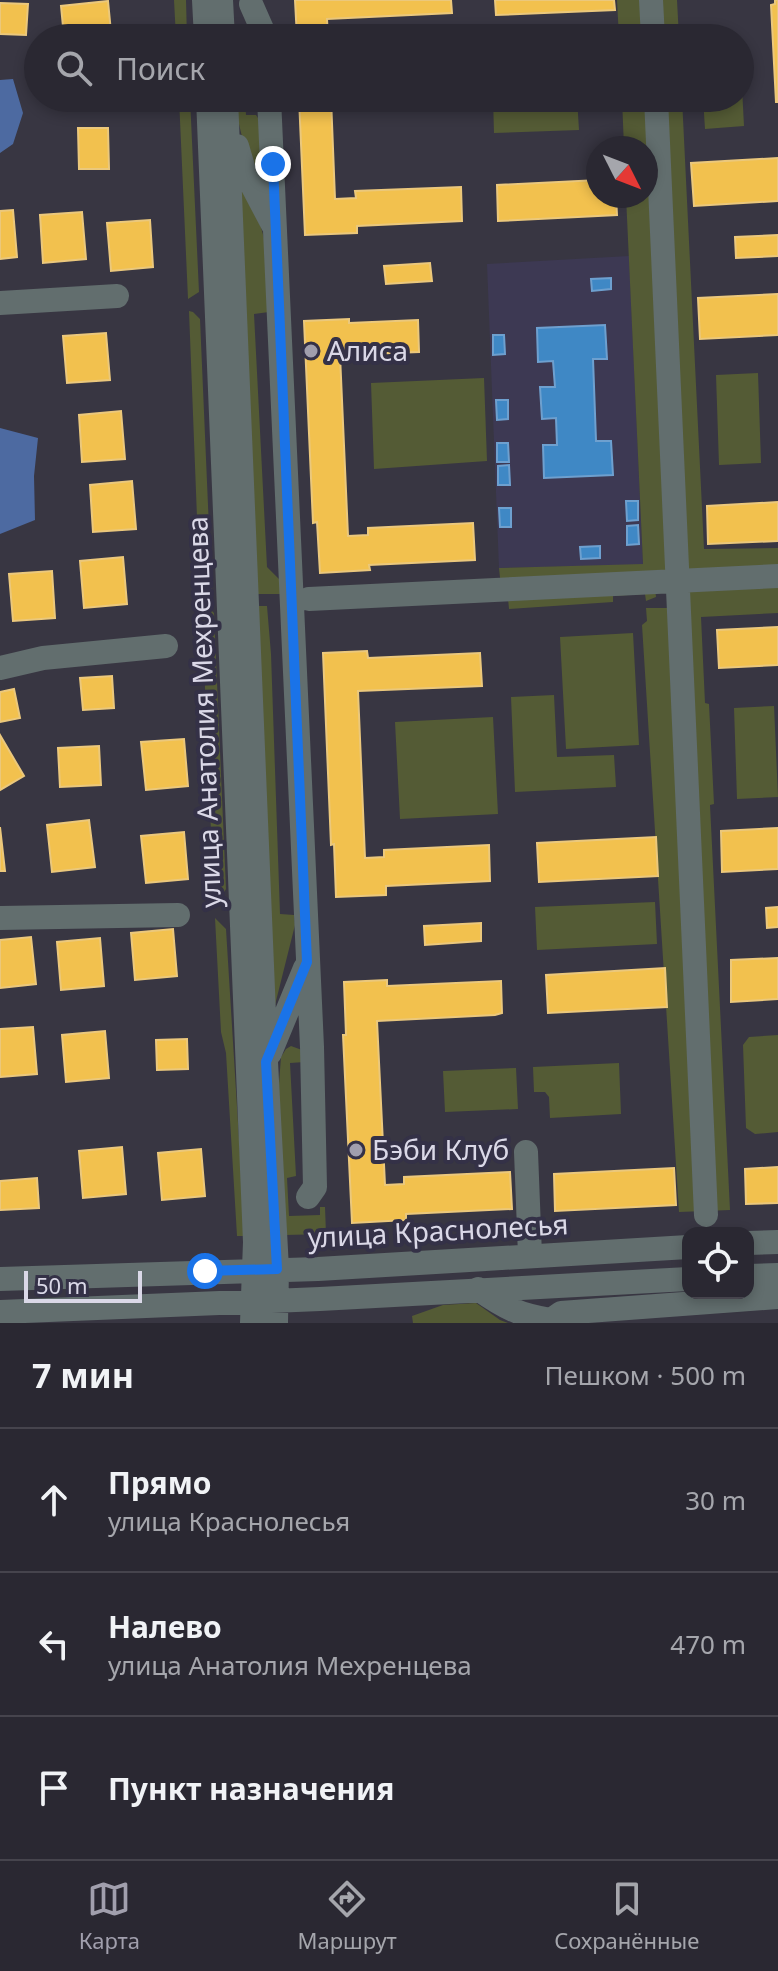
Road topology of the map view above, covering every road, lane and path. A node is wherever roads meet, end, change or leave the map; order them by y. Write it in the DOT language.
graph roads {
  1 [pos="204,0"];
  2 [pos="221,0"];
  3 [pos="651,0"];
  4 [pos="251,4"];
  5 [pos="205,24"];
  6 [pos="222,24"];
  7 [pos="260,24"];
  8 [pos="652,24"];
  9 [pos="209,112"];
  10 [pos="227,112"];
  11 [pos="229,112"];
  12 [pos="270,112"];
  13 [pos="657,112"];
  14 [pos="273,164"];
  15 [pos="244,170"];
  16 [pos="276,231"];
  17 [pos="117,296"];
  18 [pos="0,303"];
  19 [pos="778,576"];
  20 [pos="676,583"];
  21 [pos="309,599"];
  22 [pos="166,646"];
  23 [pos="0,668"];
  24 [pos="178,915"];
  25 [pos="0,918"];
  26 [pos="307,962"];
  27 [pos="312,1047"];
  28 [pos="270,1053"];
  29 [pos="526,1152"];
  30 [pos="308,1197"];
  31 [pos="706,1215"];
  32 [pos="778,1242"];
  33 [pos="754,1243"];
  34 [pos="682,1247"];
  35 [pos="530,1255"];
  36 [pos="266,1270"];
  37 [pos="778,1275"];
  38 [pos="754,1276"];
  39 [pos="0,1279"];
  40 [pos="682,1279"];
  41 [pos="478,1289"];
  42 [pos="778,1297"];
  43 [pos="0,1312"];
  44 [pos="264,1312"];
  45 [pos="69,1316"];
  1 -- 5 [label="street"];
  2 -- 6 [label="street"];
  3 -- 8 [label="street"];
  4 -- 7 [label="street"];
  9 -- 36 [label="street, улица Анатолия Мехренцева"];
  10 -- 28 [label="street, улица Анатолия Мехренцева"];
  11 -- 15 [label="street, улица Анатолия Мехренцева"];
  12 -- 14 [label="street, улица Анатолия Мехренцева"];
  13 -- 20 [label="street"];
  14 -- 15 [label="street"];
  14 -- 16 [label="street, улица Анатолия Мехренцева"];
  15 -- 16 [label="street, улица Анатолия Мехренцева"];
  16 -- 26 [label="street, улица Анатолия Мехренцева"];
  17 -- 18 [label="street"];
  19 -- 20 [label="street"];
  20 -- 21 [label="street"];
  20 -- 31 [label="street"];
  22 -- 23 [label="street"];
  24 -- 25 [label="street"];
  26 -- 27 [label="street, улица Анатолия Мехренцева"];
  26 -- 28 [label="street, улица Анатолия Мехренцева"];
  27 -- 28 [label="street"];
  27 -- 30 [label="street, улица Анатолия Мехренцева"];
  28 -- 36 [label="street, улица Анатолия Мехренцева"];
  29 -- 35 [label="street"];
  32 -- 33 [label="street"];
  34 -- 35 [label="street, улица Краснолесья"];
  35 -- 36 [label="street, улица Краснолесья"];
  36 -- 39 [label="street, улица Краснолесья"];
  36 -- 44 [label="street, улица Анатолия Мехренцева"];
  37 -- 38 [label="street"];
  40 -- 41 [label="street"];
  41 -- 42 [label="street"];
  41 -- 44 [label="street"];
  43 -- 45 [label="street"];
  44 -- 45 [label="street"];
}
